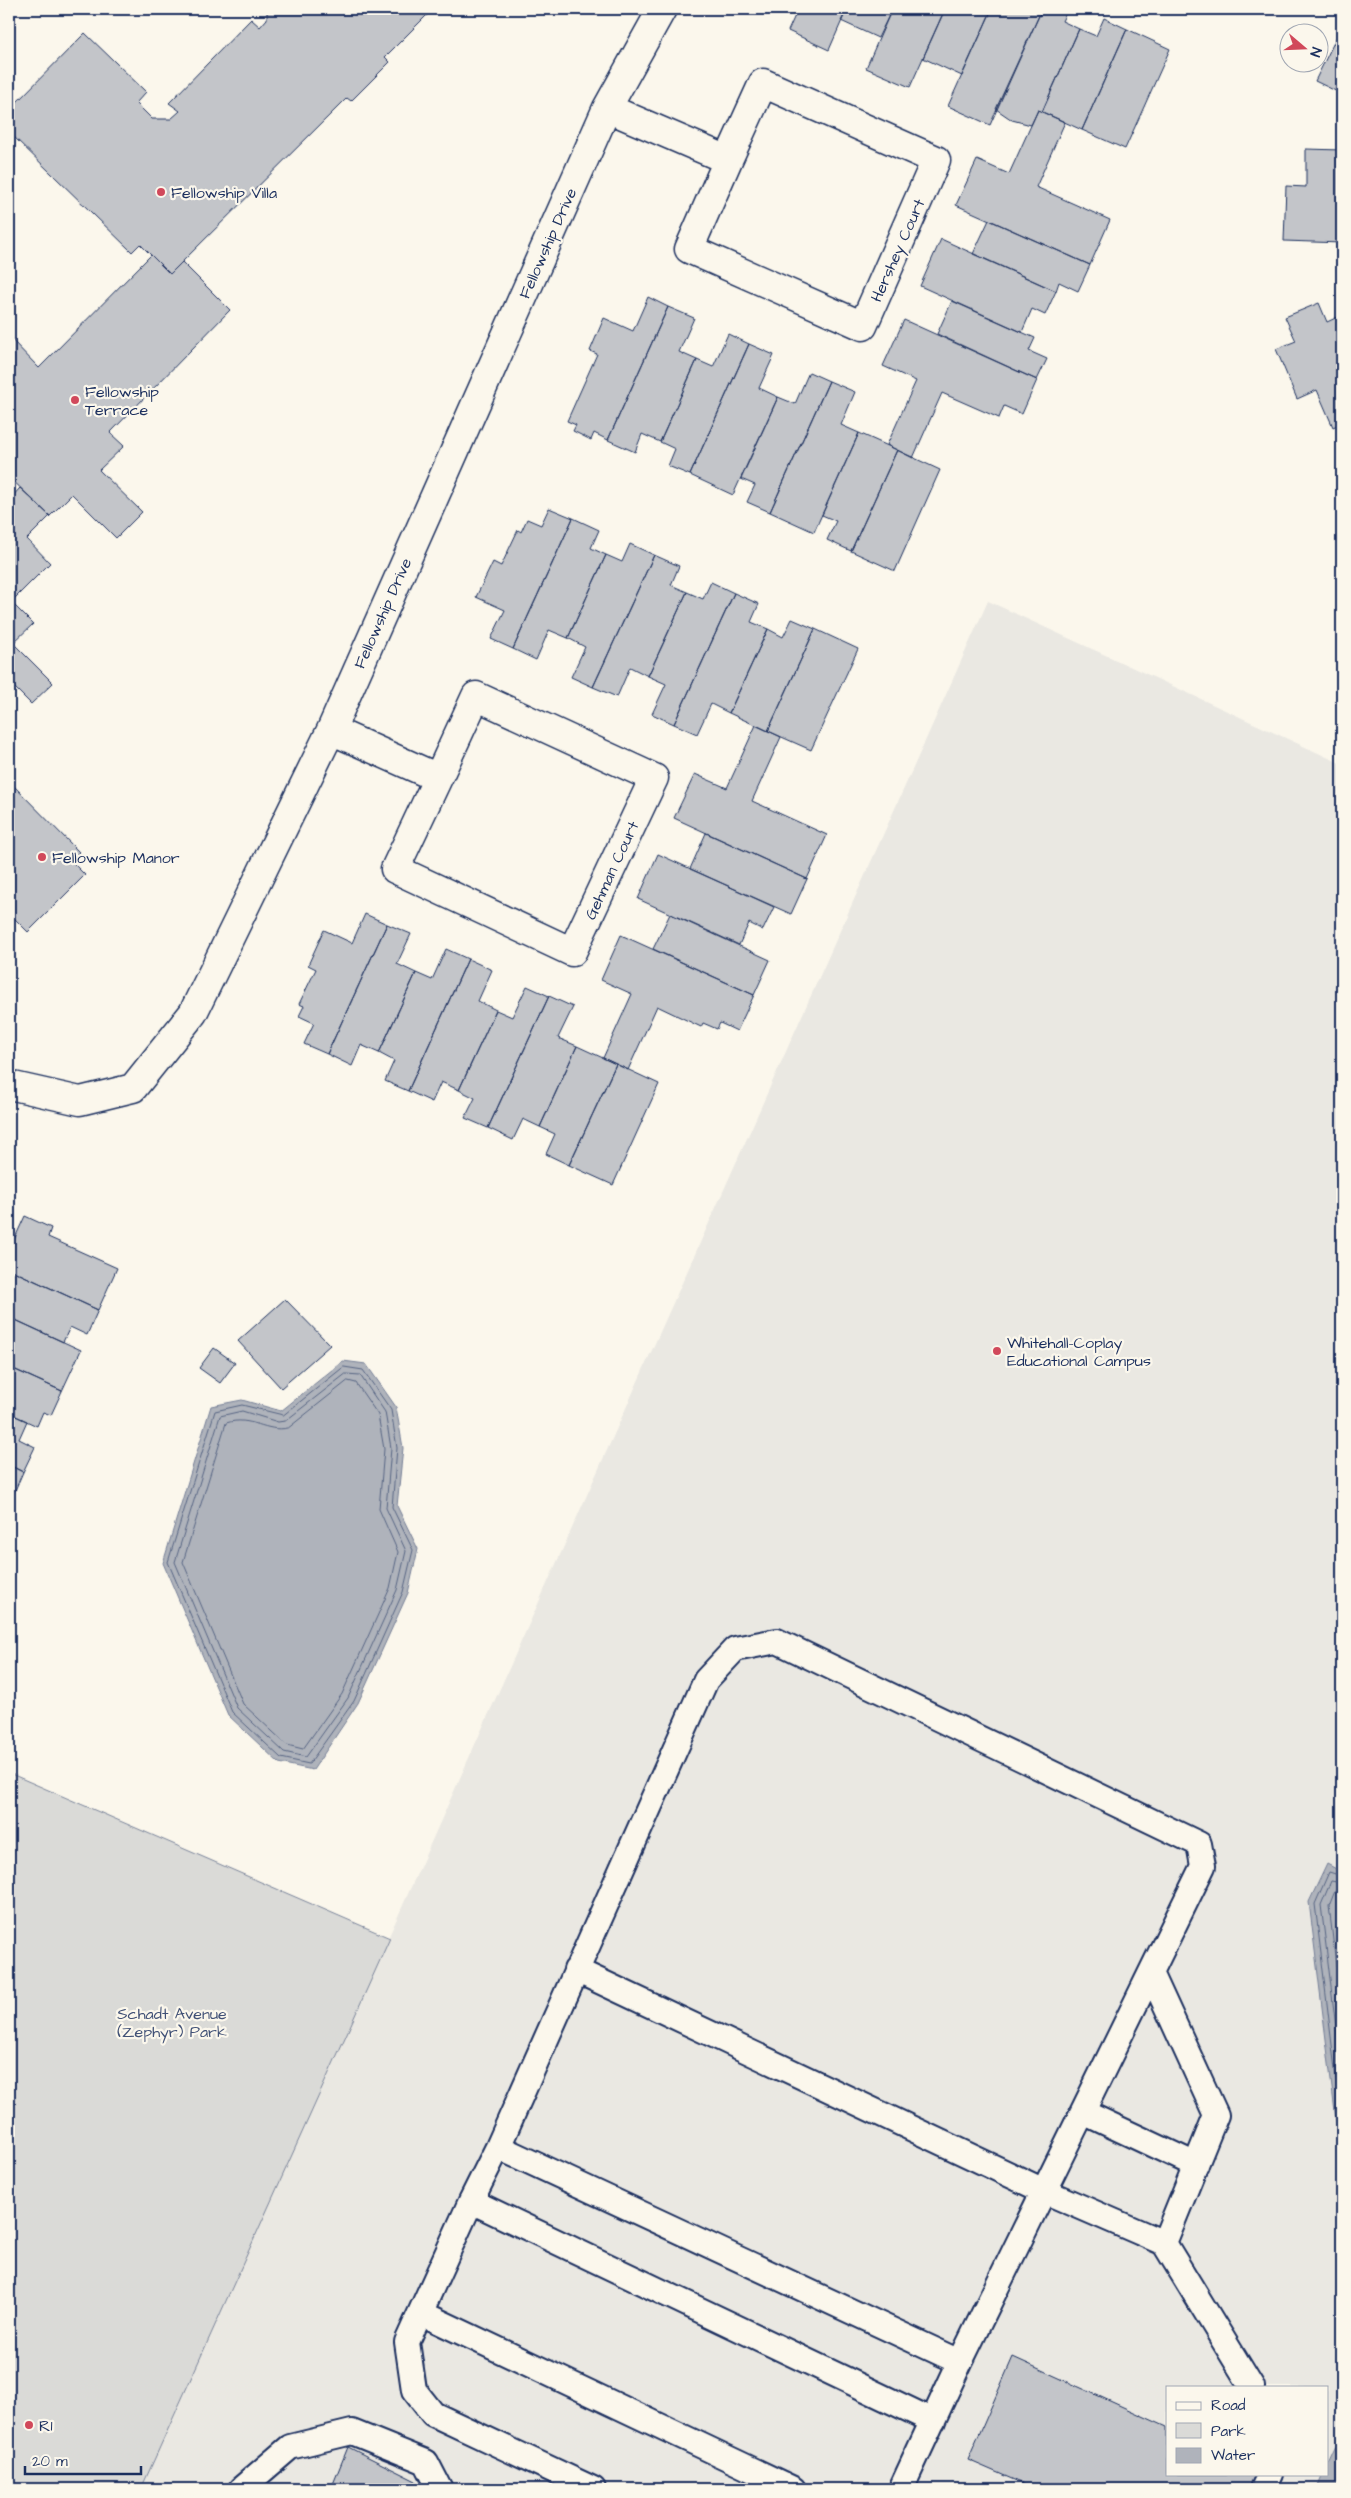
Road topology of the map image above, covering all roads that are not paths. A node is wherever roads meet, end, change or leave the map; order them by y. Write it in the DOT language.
graph roads {
  1 [pos="662,9"];
  2 [pos="607,108"];
  3 [pos="728,160"];
  4 [pos="331,730"];
  5 [pos="438,778"];
  6 [pos="9,1084"];
  7 [pos="576,1970"];
  8 [pos="1151,1973"];
  9 [pos="1083,2112"];
  10 [pos="498,2147"];
  11 [pos="1196,2164"];
  12 [pos="1044,2190"];
  13 [pos="471,2201"];
  14 [pos="1164,2243"];
  15 [pos="421,2313"];
  16 [pos="960,2362"];
  17 [pos="1251,2386"];
  18 [pos="933,2421"];
  19 [pos="1269,2476"];
  20 [pos="240,2489"];
  21 [pos="440,2489"];
  22 [pos="593,2489"];
  23 [pos="793,2489"];
  24 [pos="901,2489"];
  25 [pos="1263,2489"];
  1 -- 2 [label="street, Fellowship Drive"];
  2 -- 3 [label="street"];
  2 -- 4 [label="street, Fellowship Drive"];
  3 -- 3 [label="street, Hershey Court"];
  4 -- 5 [label="street"];
  4 -- 6 [label="street, Fellowship Drive"];
  5 -- 5 [label="street, Gehman Court"];
  7 -- 8 [label="lane"];
  7 -- 10 [label="lane"];
  7 -- 12 [label="lane"];
  8 -- 9 [label="lane"];
  8 -- 11 [label="lane"];
  9 -- 11 [label="lane"];
  9 -- 12 [label="lane"];
  10 -- 13 [label="lane"];
  10 -- 16 [label="lane"];
  11 -- 14 [label="lane"];
  12 -- 14 [label="lane"];
  12 -- 16 [label="lane"];
  13 -- 15 [label="lane"];
  13 -- 18 [label="lane"];
  14 -- 17 [label="lane"];
  15 -- 22 [label="lane"];
  15 -- 23 [label="lane"];
  16 -- 18 [label="lane"];
  18 -- 24 [label="lane"];
  19 -- 25 [label="lane"];
  20 -- 21 [label="lane"];
}
